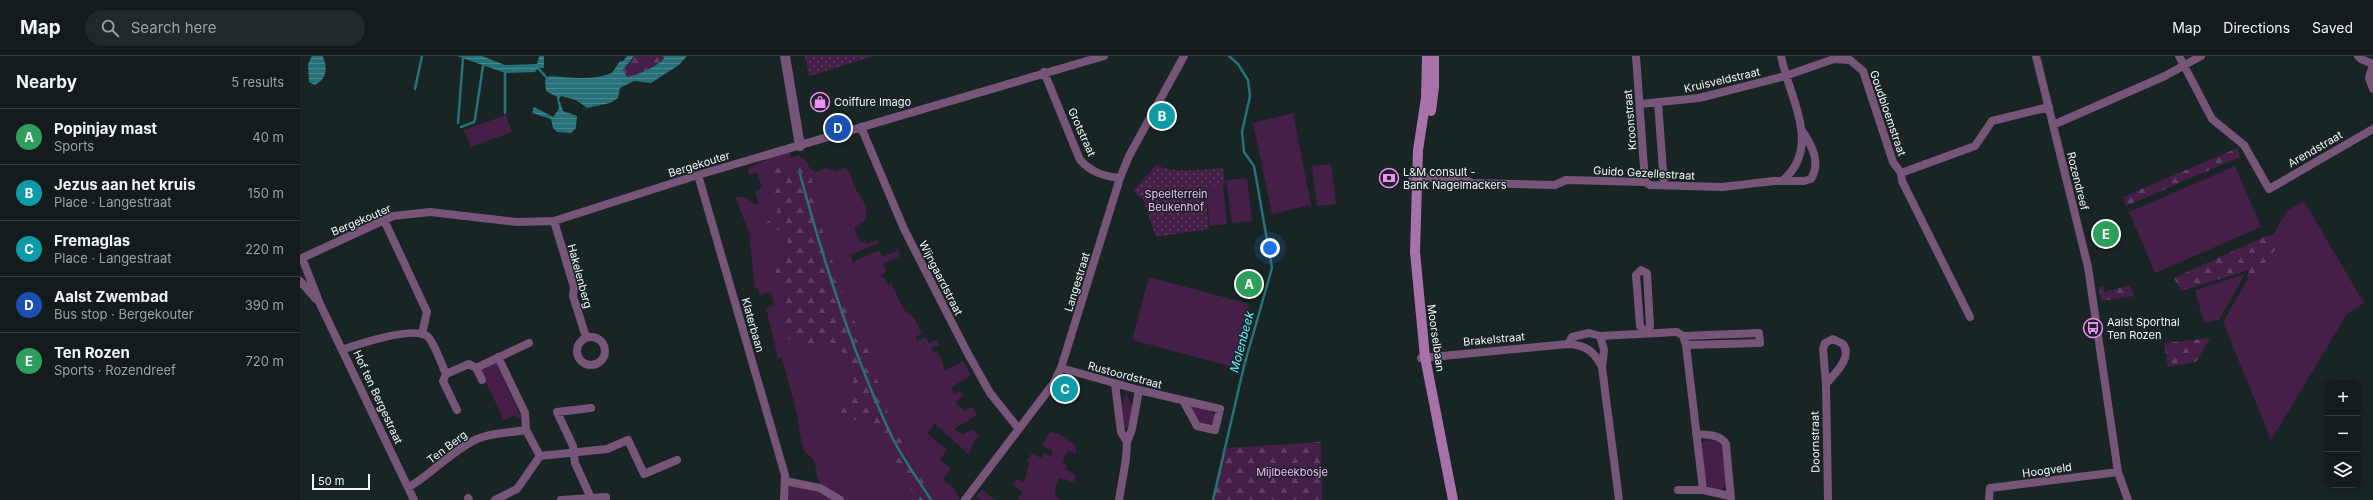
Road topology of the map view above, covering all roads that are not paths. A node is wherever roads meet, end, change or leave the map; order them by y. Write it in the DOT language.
graph roads {
  1 [pos="785,56"];
  2 [pos="1104,56"];
  3 [pos="1184,56"];
  4 [pos="1426,56"];
  5 [pos="1434,56"];
  6 [pos="1636,56"];
  7 [pos="1781,56"];
  8 [pos="2036,56"];
  9 [pos="2180,56"];
  10 [pos="2202,56"];
  11 [pos="2358,56"];
  12 [pos="2373,64"];
  13 [pos="2185,65"];
  14 [pos="1044,72"];
  15 [pos="1785,76"];
  16 [pos="2373,89"];
  17 [pos="1658,102"];
  18 [pos="1640,104"];
  19 [pos="2049,107"];
  20 [pos="2053,125"];
  21 [pos="861,127"];
  22 [pos="2373,129"];
  23 [pos="1803,132"];
  24 [pos="800,146"];
  25 [pos="1420,150"];
  26 [pos="1901,173"];
  27 [pos="698,175"];
  28 [pos="1414,177"];
  29 [pos="1120,178"];
  30 [pos="1782,181"];
  31 [pos="1645,182"];
  32 [pos="1664,185"];
  33 [pos="384,220"];
  34 [pos="554,221"];
  35 [pos="301,259"];
  36 [pos="300,281"];
  37 [pos="320,304"];
  38 [pos="1970,317"];
  39 [pos="1645,333"];
  40 [pos="422,334"];
  41 [pos="1600,336"];
  42 [pos="1683,336"];
  43 [pos="586,337"];
  44 [pos="528,343"];
  45 [pos="1568,344"];
  46 [pos="1686,345"];
  47 [pos="344,350"];
  48 [pos="498,357"];
  49 [pos="1423,357"];
  50 [pos="1602,367"];
  51 [pos="476,368"];
  52 [pos="1061,368"];
  53 [pos="446,374"];
  54 [pos="482,380"];
  55 [pos="1115,384"];
  56 [pos="1826,384"];
  57 [pos="1139,390"];
  58 [pos="1184,402"];
  59 [pos="591,408"];
  60 [pos="457,410"];
  61 [pos="1019,429"];
  62 [pos="526,430"];
  63 [pos="1696,434"];
  64 [pos="1126,442"];
  65 [pos="574,452"];
  66 [pos="540,456"];
  67 [pos="677,460"];
  68 [pos="2118,472"];
  69 [pos="785,481"];
  70 [pos="409,487"];
  71 [pos="1678,490"];
  72 [pos="1703,490"];
  73 [pos="784,497"];
  74 [pos="591,498"];
  75 [pos="1731,498"];
  76 [pos="414,500"];
  77 [pos="495,500"];
  78 [pos="561,500"];
  79 [pos="606,500"];
  80 [pos="840,500"];
  81 [pos="965,500"];
  82 [pos="1119,500"];
  83 [pos="1453,500"];
  84 [pos="1619,500"];
  85 [pos="1828,500"];
  86 [pos="1989,500"];
  87 [pos="2128,500"];
  1 -- 24 [label="street"];
  2 -- 14 [label="street, Bergekouter"];
  3 -- 29 [label="street, Langestraat"];
  4 -- 25 [label="main road, Moorselbaan"];
  5 -- 25 [label="main road, Moorselbaan"];
  6 -- 18 [label="street, Kroonstraat"];
  7 -- 15 [label="street, Guido Gezellestraat"];
  8 -- 19 [label="street, Rozendreef"];
  9 -- 13 [label="street"];
  10 -- 13 [label="street"];
  11 -- 12 [label="street"];
  12 -- 16 [label="street"];
  13 -- 20 [label="street"];
  13 -- 22 [label="street, Arendstraat"];
  14 -- 21 [label="street, Bergekouter"];
  14 -- 29 [label="street, Grotstraat"];
  15 -- 17 [label="street, Kruisveldstraat"];
  15 -- 23 [label="street, Guido Gezellestraat"];
  15 -- 26 [label="street, Goudbloemstraat"];
  17 -- 18 [label="street, Kruisveldstraat"];
  17 -- 32 [label="street"];
  18 -- 31 [label="street, Kroonstraat"];
  19 -- 20 [label="street, Rozendreef"];
  19 -- 26 [label="street, Goudbloemstraat"];
  20 -- 68 [label="street, Rozendreef"];
  21 -- 24 [label="street, Bergekouter"];
  21 -- 61 [label="street, Wijngaardstraat"];
  23 -- 30 [label="street"];
  23 -- 30 [label="street, Guido Gezellestraat"];
  24 -- 27 [label="street, Bergekouter"];
  25 -- 28 [label="main road, Moorselbaan"];
  26 -- 38 [label="street, Goudbloemstraat"];
  27 -- 34 [label="street, Bergekouter"];
  27 -- 69 [label="street, Klaterbaan"];
  28 -- 31 [label="street, Guido Gezellestraat"];
  28 -- 49 [label="main road, Moorselbaan"];
  29 -- 52 [label="street, Langestraat"];
  30 -- 32 [label="street, Guido Gezellestraat"];
  31 -- 32 [label="street, Guido Gezellestraat"];
  33 -- 34 [label="street, Bergekouter"];
  33 -- 35 [label="street, Bergekouter"];
  33 -- 40 [label="street"];
  34 -- 43 [label="street, Hakelenberg"];
  35 -- 37 [label="street, Hof ten Bergestraat"];
  36 -- 37 [label="street, Hof ten Bergestraat"];
  37 -- 47 [label="street, Hof ten Bergestraat"];
  39 -- 39 [label="street"];
  39 -- 41 [label="street"];
  39 -- 42 [label="street"];
  40 -- 47 [label="street"];
  40 -- 53 [label="street"];
  41 -- 45 [label="street, Brakelstraat"];
  41 -- 50 [label="street, Brakelstraat"];
  42 -- 46 [label="street"];
  42 -- 46 [label="street"];
  44 -- 48 [label="street"];
  45 -- 49 [label="street, Brakelstraat"];
  45 -- 50 [label="street, Brakelstraat"];
  46 -- 63 [label="street"];
  47 -- 70 [label="street, Hof ten Bergestraat"];
  48 -- 51 [label="street"];
  48 -- 62 [label="street"];
  49 -- 83 [label="main road, Moorselbaan"];
  50 -- 84 [label="street, Brakelstraat"];
  51 -- 53 [label="street"];
  51 -- 54 [label="street"];
  52 -- 55 [label="street, Rustoordstraat"];
  52 -- 61 [label="street, Langestraat"];
  53 -- 60 [label="street"];
  55 -- 57 [label="street, Rustoordstraat"];
  55 -- 64 [label="street"];
  56 -- 56 [label="street, Doornstraat"];
  56 -- 85 [label="street, Doornstraat"];
  57 -- 58 [label="street, Rustoordstraat"];
  57 -- 64 [label="street"];
  58 -- 58 [label="street, Rustoordstraat"];
  59 -- 65 [label="street"];
  61 -- 81 [label="street, Langestraat"];
  62 -- 66 [label="street"];
  62 -- 70 [label="street, Ten Berg"];
  63 -- 72 [label="street"];
  63 -- 75 [label="street"];
  64 -- 82 [label="street"];
  65 -- 66 [label="street"];
  65 -- 67 [label="street"];
  65 -- 74 [label="street"];
  66 -- 77 [label="street"];
  68 -- 86 [label="street, Hoogveld"];
  68 -- 87 [label="street, Rozendreef"];
  69 -- 73 [label="street, Klaterbaan"];
  69 -- 80 [label="street"];
  70 -- 76 [label="street, Hof ten Bergestraat"];
  71 -- 72 [label="street"];
  72 -- 75 [label="street"];
  74 -- 78 [label="street"];
  74 -- 79 [label="street"];
}
